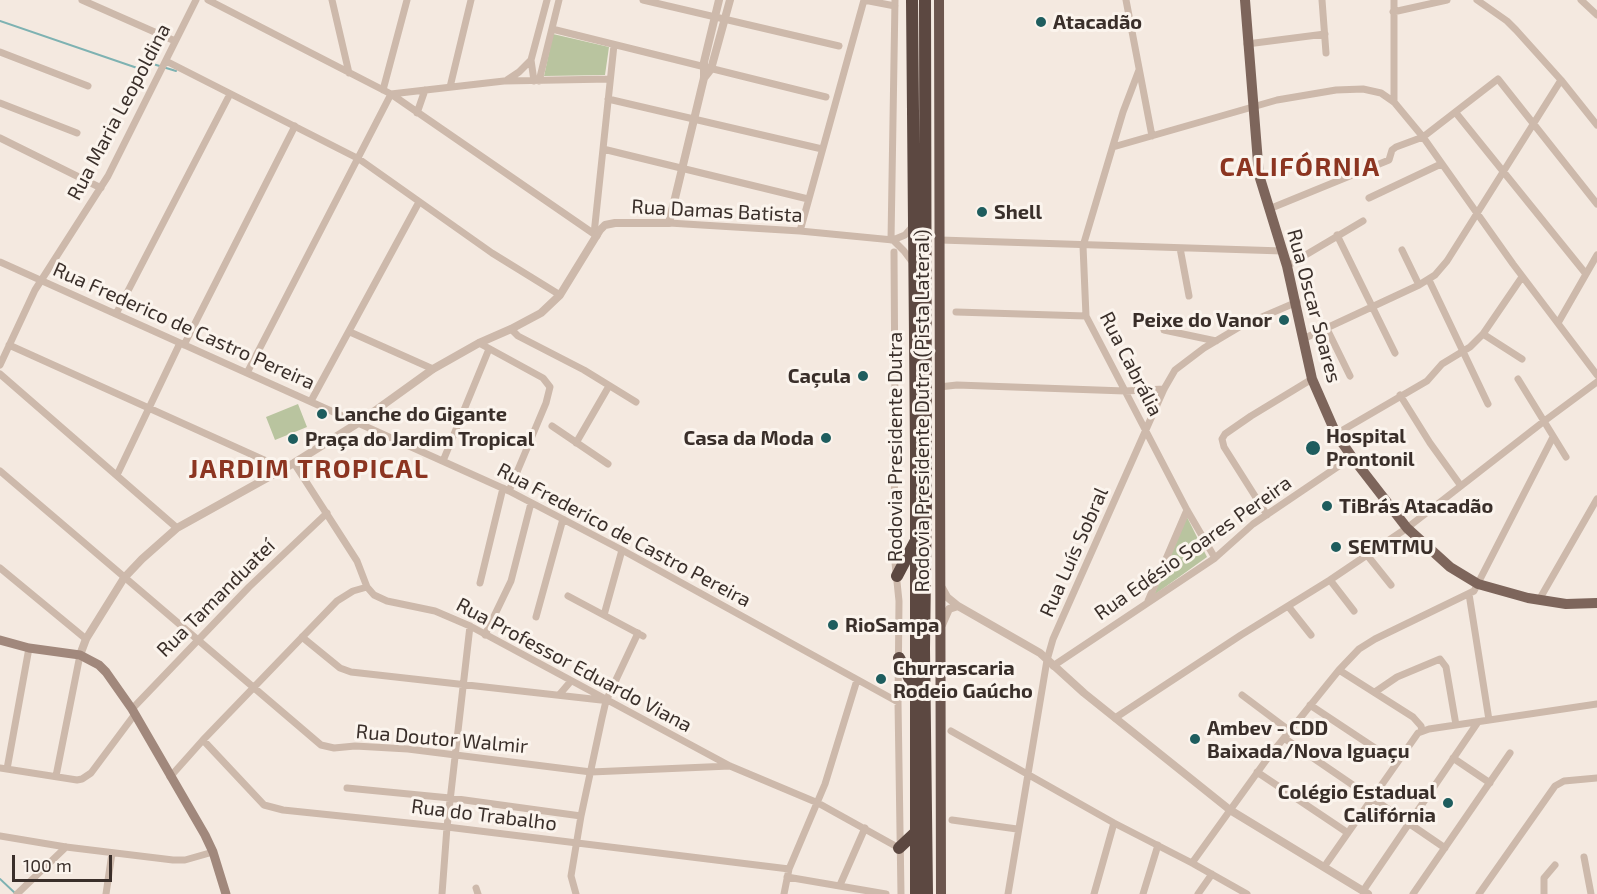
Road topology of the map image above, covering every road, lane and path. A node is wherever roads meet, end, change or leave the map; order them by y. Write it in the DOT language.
graph roads {
  1 [pos="82,0"];
  2 [pos="196,0"];
  3 [pos="208,0"];
  4 [pos="332,0"];
  5 [pos="407,0"];
  6 [pos="471,0"];
  7 [pos="547,0"];
  8 [pos="559,0"];
  9 [pos="643,0"];
  10 [pos="718,0"];
  11 [pos="730,0"];
  12 [pos="864,0"];
  13 [pos="912,0"];
  14 [pos="925,0"];
  15 [pos="939,0"];
  16 [pos="1126,0"];
  17 [pos="1245,0"];
  18 [pos="1322,0"];
  19 [pos="1394,0"];
  20 [pos="1447,0"];
  21 [pos="1477,0"];
  22 [pos="1581,0"];
  23 [pos="895,3"];
  24 [pos="1394,12"];
  25 [pos="1597,15"];
  26 [pos="714,17"];
  27 [pos="725,20"];
  28 [pos="552,29"];
  29 [pos="1325,34"];
  30 [pos="176,41"];
  31 [pos="1247,44"];
  32 [pos="614,45"];
  33 [pos="839,46"];
  34 [pos="0,52"];
  35 [pos="1326,53"];
  36 [pos="531,60"];
  37 [pos="164,64"];
  38 [pos="707,69"];
  39 [pos="1140,69"];
  40 [pos="349,73"];
  41 [pos="610,79"];
  42 [pos="1561,80"];
  43 [pos="504,81"];
  44 [pos="536,81"];
  45 [pos="88,86"];
  46 [pos="450,87"];
  47 [pos="383,90"];
  48 [pos="425,90"];
  49 [pos="230,94"];
  50 [pos="391,94"];
  51 [pos="826,97"];
  52 [pos="608,99"];
  53 [pos="1394,102"];
  54 [pos="0,103"];
  55 [pos="1252,106"];
  56 [pos="417,112"];
  57 [pos="1456,113"];
  58 [pos="694,118"];
  59 [pos="1533,124"];
  60 [pos="1597,125"];
  61 [pos="295,126"];
  62 [pos="77,134"];
  63 [pos="1152,136"];
  64 [pos="1423,137"];
  65 [pos="0,138"];
  66 [pos="1113,147"];
  67 [pos="822,148"];
  68 [pos="603,149"];
  69 [pos="359,159"];
  70 [pos="1441,164"];
  71 [pos="682,170"];
  72 [pos="1503,172"];
  73 [pos="101,188"];
  74 [pos="1369,198"];
  75 [pos="808,199"];
  76 [pos="419,202"];
  77 [pos="1597,204"];
  78 [pos="1269,209"];
  79 [pos="1476,214"];
  80 [pos="1363,221"];
  81 [pos="669,223"];
  82 [pos="914,225"];
  83 [pos="800,231"];
  84 [pos="595,235"];
  85 [pos="1337,235"];
  86 [pos="892,240"];
  87 [pos="940,240"];
  88 [pos="1083,246"];
  89 [pos="1180,248"];
  90 [pos="1402,250"];
  91 [pos="1283,251"];
  92 [pos="894,252"];
  93 [pos="1597,255"];
  94 [pos="0,262"];
  95 [pos="913,263"];
  96 [pos="1287,266"];
  97 [pos="1586,274"];
  98 [pos="1522,277"];
  99 [pos="40,280"];
  100 [pos="1429,280"];
  101 [pos="1419,285"];
  102 [pos="560,295"];
  103 [pos="1190,296"];
  104 [pos="1297,302"];
  105 [pos="1372,307"];
  106 [pos="956,312"];
  107 [pos="116,314"];
  108 [pos="1086,316"];
  109 [pos="1558,323"];
  110 [pos="511,329"];
  111 [pos="1327,329"];
  112 [pos="1164,330"];
  113 [pos="350,332"];
  114 [pos="1483,334"];
  115 [pos="1303,339"];
  116 [pos="1216,341"];
  117 [pos="479,343"];
  118 [pos="182,344"];
  119 [pos="9,345"];
  120 [pos="489,349"];
  121 [pos="1463,352"];
  122 [pos="1395,353"];
  123 [pos="1522,359"];
  124 [pos="0,365"];
  125 [pos="433,369"];
  126 [pos="247,373"];
  127 [pos="0,374"];
  128 [pos="1597,375"];
  129 [pos="1350,376"];
  130 [pos="1312,379"];
  131 [pos="1518,379"];
  132 [pos="1597,382"];
  133 [pos="609,386"];
  134 [pos="939,387"];
  135 [pos="1164,389"];
  136 [pos="1125,391"];
  137 [pos="1400,395"];
  138 [pos="311,401"];
  139 [pos="636,402"];
  140 [pos="1488,404"];
  141 [pos="149,408"];
  142 [pos="1543,422"];
  143 [pos="358,423"];
  144 [pos="552,426"];
  145 [pos="1146,430"];
  146 [pos="1336,434"];
  147 [pos="1553,437"];
  148 [pos="576,443"];
  149 [pos="1566,457"];
  150 [pos="1352,458"];
  151 [pos="443,460"];
  152 [pos="294,463"];
  153 [pos="608,464"];
  154 [pos="284,469"];
  155 [pos="0,471"];
  156 [pos="117,475"];
  157 [pos="1461,486"];
  158 [pos="506,490"];
  159 [pos="1597,501"];
  160 [pos="531,503"];
  161 [pos="1187,510"];
  162 [pos="327,513"];
  163 [pos="1267,515"];
  164 [pos="563,519"];
  165 [pos="177,528"];
  166 [pos="1407,528"];
  167 [pos="915,541"];
  168 [pos="622,550"];
  169 [pos="1367,555"];
  170 [pos="1215,558"];
  171 [pos="0,568"];
  172 [pos="897,576"];
  173 [pos="124,578"];
  174 [pos="1330,580"];
  175 [pos="480,583"];
  176 [pos="940,583"];
  177 [pos="1478,584"];
  178 [pos="1391,585"];
  179 [pos="367,587"];
  180 [pos="1469,594"];
  181 [pos="568,596"];
  182 [pos="1539,600"];
  183 [pos="1148,601"];
  184 [pos="1597,603"];
  185 [pos="958,606"];
  186 [pos="1288,606"];
  187 [pos="1354,611"];
  188 [pos="603,615"];
  189 [pos="536,617"];
  190 [pos="470,626"];
  191 [pos="940,633"];
  192 [pos="485,635"];
  193 [pos="1311,635"];
  194 [pos="302,637"];
  195 [pos="86,639"];
  196 [pos="0,640"];
  197 [pos="197,641"];
  198 [pos="29,648"];
  199 [pos="80,656"];
  200 [pos="899,658"];
  201 [pos="1050,663"];
  202 [pos="1340,670"];
  203 [pos="857,680"];
  204 [pos="571,681"];
  205 [pos="463,683"];
  206 [pos="254,688"];
  207 [pos="916,690"];
  208 [pos="1375,692"];
  209 [pos="559,695"];
  210 [pos="1242,695"];
  211 [pos="606,701"];
  212 [pos="898,702"];
  213 [pos="1597,704"];
  214 [pos="1310,705"];
  215 [pos="133,712"];
  216 [pos="1115,718"];
  217 [pos="1489,720"];
  218 [pos="1478,722"];
  219 [pos="1456,725"];
  220 [pos="1422,730"];
  221 [pos="951,731"];
  222 [pos="1290,731"];
  223 [pos="1284,738"];
  224 [pos="202,740"];
  225 [pos="1510,753"];
  226 [pos="455,754"];
  227 [pos="1453,758"];
  228 [pos="1396,762"];
  229 [pos="730,766"];
  230 [pos="4,768"];
  231 [pos="591,772"];
  232 [pos="1257,772"];
  233 [pos="1027,774"];
  234 [pos="56,776"];
  235 [pos="170,777"];
  236 [pos="1597,778"];
  237 [pos="1490,783"];
  238 [pos="347,788"];
  239 [pos="450,798"];
  240 [pos="1371,798"];
  241 [pos="818,803"];
  242 [pos="1230,810"];
  243 [pos="581,816"];
  244 [pos="952,820"];
  245 [pos="1114,823"];
  246 [pos="1408,823"];
  247 [pos="447,827"];
  248 [pos="865,828"];
  249 [pos="1017,830"];
  250 [pos="916,832"];
  251 [pos="1348,833"];
  252 [pos="0,836"];
  253 [pos="577,844"];
  254 [pos="1158,845"];
  255 [pos="66,847"];
  256 [pos="899,848"];
  257 [pos="1445,848"];
  258 [pos="213,852"];
  259 [pos="112,853"];
  260 [pos="1584,857"];
  261 [pos="1192,863"];
  262 [pos="1555,865"];
  263 [pos="1324,867"];
  264 [pos="788,873"];
  265 [pos="1212,874"];
  266 [pos="840,885"];
  267 [pos="18,893"];
  268 [pos="1365,893"];
  269 [pos="105,894"];
  270 [pos="228,894"];
  271 [pos="442,894"];
  272 [pos="576,894"];
  273 [pos="783,894"];
  274 [pos="886,894"];
  275 [pos="901,894"];
  276 [pos="916,894"];
  277 [pos="927,894"];
  278 [pos="941,894"];
  279 [pos="1008,894"];
  280 [pos="1094,894"];
  281 [pos="1143,894"];
  282 [pos="1198,894"];
  283 [pos="1247,894"];
  284 [pos="1413,894"];
  285 [pos="1479,894"];
  286 [pos="1544,894"];
  287 [pos="1591,894"];
  1 -- 30 [label="street"];
  2 -- 30 [label="street, Rua Maria Leopoldina"];
  3 -- 40 [label="street"];
  4 -- 40 [label="street"];
  5 -- 47 [label="street"];
  6 -- 46 [label="street"];
  7 -- 36 [label="street"];
  8 -- 28 [label="street"];
  9 -- 26 [label="street"];
  10 -- 26 [label="street"];
  11 -- 27 [label="street"];
  12 -- 23 [label="street"];
  12 -- 67 [label="street"];
  13 -- 82 [label="highway, Rodovia Presidente Dutra"];
  14 -- 277 [label="highway, Rodovia Presidente Dutra"];
  15 -- 87 [label="highway, Rodovia Presidente Dutra (Pista Lateral)"];
  16 -- 39 [label="street"];
  17 -- 31 [label="main road, Rua Oscar Soares"];
  18 -- 29 [label="street"];
  19 -- 24 [label="street"];
  20 -- 24 [label="street"];
  21 -- 42 [label="street"];
  22 -- 25 [label="street"];
  23 -- 86 [label="street"];
  24 -- 53 [label="street"];
  26 -- 27 [label="street"];
  26 -- 38 [label="street"];
  27 -- 33 [label="street"];
  27 -- 38 [label="street"];
  28 -- 32 [label="street"];
  28 -- 44 [label="street"];
  29 -- 31 [label="street"];
  29 -- 35 [label="street"];
  30 -- 37 [label="street, Rua Maria Leopoldina"];
  31 -- 55 [label="main road, Rua Oscar Soares"];
  32 -- 38 [label="street"];
  32 -- 41 [label="street"];
  34 -- 45 [label="street"];
  36 -- 43 [label="street"];
  36 -- 44 [label="street"];
  37 -- 49 [label="street"];
  37 -- 73 [label="street, Rua Maria Leopoldina"];
  38 -- 51 [label="street"];
  38 -- 58 [label="street"];
  39 -- 63 [label="street"];
  39 -- 66 [label="street, Rua Cabrália"];
  40 -- 47 [label="street"];
  41 -- 44 [label="street"];
  41 -- 52 [label="street"];
  42 -- 59 [label="street"];
  42 -- 60 [label="street"];
  43 -- 44 [label="street"];
  43 -- 46 [label="street"];
  46 -- 48 [label="street"];
  47 -- 50 [label="street"];
  48 -- 50 [label="street"];
  48 -- 56 [label="street"];
  49 -- 61 [label="street"];
  49 -- 107 [label="street"];
  50 -- 56 [label="street"];
  50 -- 69 [label="street"];
  52 -- 58 [label="street"];
  52 -- 68 [label="street"];
  53 -- 55 [label="street"];
  53 -- 64 [label="street"];
  54 -- 62 [label="street"];
  55 -- 63 [label="street"];
  55 -- 78 [label="main road, Rua Oscar Soares"];
  56 -- 84 [label="street"];
  57 -- 59 [label="street"];
  57 -- 64 [label="street"];
  57 -- 72 [label="street"];
  58 -- 67 [label="street"];
  58 -- 71 [label="street"];
  59 -- 72 [label="street"];
  59 -- 77 [label="street"];
  61 -- 69 [label="street"];
  61 -- 118 [label="street"];
  63 -- 66 [label="street"];
  64 -- 70 [label="street"];
  64 -- 78 [label="street"];
  65 -- 73 [label="street"];
  66 -- 88 [label="street, Rua Cabrália"];
  67 -- 75 [label="street"];
  68 -- 71 [label="street"];
  68 -- 84 [label="street"];
  69 -- 76 [label="street"];
  69 -- 126 [label="street"];
  70 -- 74 [label="street"];
  70 -- 79 [label="street"];
  71 -- 75 [label="street"];
  71 -- 81 [label="street"];
  72 -- 79 [label="street"];
  72 -- 97 [label="street"];
  73 -- 99 [label="street, Rua Maria Leopoldina"];
  75 -- 83 [label="street"];
  76 -- 102 [label="street"];
  76 -- 113 [label="street"];
  78 -- 91 [label="main road, Rua Oscar Soares"];
  79 -- 98 [label="street"];
  79 -- 100 [label="street"];
  80 -- 85 [label="street"];
  81 -- 83 [label="street, Rua Damas Batista"];
  81 -- 84 [label="street, Rua Damas Batista"];
  82 -- 86 [label="street"];
  82 -- 95 [label="highway, Rodovia Presidente Dutra"];
  83 -- 86 [label="street, Rua Damas Batista"];
  84 -- 102 [label="street"];
  85 -- 96 [label="street"];
  85 -- 105 [label="street"];
  86 -- 95 [label="street"];
  87 -- 88 [label="street"];
  87 -- 134 [label="highway, Rodovia Presidente Dutra (Pista Lateral)"];
  88 -- 89 [label="street"];
  88 -- 108 [label="street, Rua Cabrália"];
  89 -- 91 [label="street"];
  89 -- 103 [label="street"];
  90 -- 101 [label="street"];
  91 -- 96 [label="main road, Rua Oscar Soares"];
  92 -- 172 [label="street"];
  93 -- 97 [label="street"];
  94 -- 99 [label="street, Rua Frederico de Castro Pereira"];
  95 -- 167 [label="highway, Rodovia Presidente Dutra"];
  96 -- 104 [label="main road, Rua Oscar Soares"];
  97 -- 109 [label="street"];
  98 -- 109 [label="street"];
  98 -- 114 [label="street"];
  99 -- 107 [label="street, Rua Frederico de Castro Pereira"];
  99 -- 119 [label="street, Rua Maria Leopoldina"];
  100 -- 101 [label="street"];
  100 -- 121 [label="street"];
  101 -- 105 [label="street"];
  102 -- 110 [label="street"];
  104 -- 115 [label="main road, Rua Oscar Soares"];
  104 -- 116 [label="street, Rua Luís Sobral"];
  105 -- 111 [label="street"];
  105 -- 122 [label="street"];
  106 -- 108 [label="street"];
  107 -- 118 [label="street, Rua Frederico de Castro Pereira"];
  108 -- 136 [label="street, Rua Cabrália"];
  109 -- 128 [label="street"];
  110 -- 117 [label="street"];
  110 -- 133 [label="street"];
  111 -- 115 [label="street"];
  111 -- 129 [label="street"];
  112 -- 116 [label="street"];
  113 -- 125 [label="street"];
  113 -- 138 [label="street"];
  114 -- 121 [label="street"];
  114 -- 123 [label="street"];
  115 -- 130 [label="main road, Rua Oscar Soares"];
  116 -- 135 [label="street, Rua Luís Sobral"];
  117 -- 120 [label="street"];
  117 -- 125 [label="street"];
  118 -- 126 [label="street, Rua Frederico de Castro Pereira"];
  118 -- 141 [label="street"];
  119 -- 124 [label="street, Rua Maria Leopoldina"];
  119 -- 141 [label="street"];
  120 -- 151 [label="street"];
  120 -- 158 [label="street"];
  121 -- 137 [label="street"];
  121 -- 140 [label="street"];
  125 -- 143 [label="street"];
  126 -- 138 [label="street, Rua Frederico de Castro Pereira"];
  127 -- 156 [label="street"];
  130 -- 146 [label="main road, Rua Oscar Soares"];
  130 -- 163 [label="street"];
  131 -- 142 [label="street"];
  132 -- 142 [label="street"];
  133 -- 139 [label="street"];
  133 -- 148 [label="street"];
  134 -- 136 [label="street"];
  134 -- 176 [label="highway, Rodovia Presidente Dutra (Pista Lateral)"];
  135 -- 136 [label="street"];
  135 -- 145 [label="street, Rua Luís Sobral"];
  136 -- 145 [label="street, Rua Cabrália"];
  137 -- 146 [label="street"];
  137 -- 157 [label="street"];
  138 -- 143 [label="street, Rua Frederico de Castro Pereira"];
  141 -- 154 [label="street"];
  141 -- 156 [label="street"];
  142 -- 147 [label="street"];
  142 -- 157 [label="street"];
  143 -- 151 [label="street, Rua Frederico de Castro Pereira"];
  143 -- 152 [label="street"];
  144 -- 148 [label="street"];
  145 -- 161 [label="street, Rua Cabrália"];
  145 -- 201 [label="street, Rua Luís Sobral"];
  146 -- 150 [label="main road, Rua Oscar Soares"];
  147 -- 149 [label="street"];
  147 -- 177 [label="street"];
  148 -- 153 [label="street"];
  150 -- 163 [label="street, Rua Edésio Soares Pereira"];
  150 -- 166 [label="main road, Rua Oscar Soares"];
  151 -- 158 [label="street, Rua Frederico de Castro Pereira"];
  152 -- 154 [label="street"];
  152 -- 162 [label="street"];
  154 -- 165 [label="street"];
  155 -- 173 [label="street, Rua Doutor Walmir"];
  156 -- 165 [label="street"];
  157 -- 166 [label="street"];
  158 -- 160 [label="street, Rua Frederico de Castro Pereira"];
  158 -- 175 [label="street"];
  159 -- 182 [label="street"];
  160 -- 164 [label="street, Rua Frederico de Castro Pereira"];
  160 -- 192 [label="street"];
  161 -- 170 [label="street, Rua Cabrália"];
  161 -- 183 [label="street"];
  162 -- 179 [label="street"];
  162 -- 197 [label="street, Rua Tamanduateí"];
  163 -- 170 [label="street, Rua Edésio Soares Pereira"];
  164 -- 168 [label="street, Rua Frederico de Castro Pereira"];
  164 -- 189 [label="street"];
  165 -- 173 [label="street"];
  166 -- 169 [label="street"];
  166 -- 177 [label="main road, Rua Oscar Soares"];
  167 -- 172 [label="highway"];
  167 -- 207 [label="highway, Rodovia Presidente Dutra"];
  168 -- 188 [label="street"];
  168 -- 203 [label="street, Rua Frederico de Castro Pereira"];
  169 -- 174 [label="street"];
  169 -- 178 [label="street"];
  170 -- 183 [label="street, Rua Edésio Soares Pereira"];
  171 -- 195 [label="street"];
  172 -- 200 [label="street"];
  173 -- 195 [label="street"];
  173 -- 197 [label="street, Rua Doutor Walmir"];
  174 -- 186 [label="street"];
  174 -- 187 [label="street"];
  176 -- 185 [label="street"];
  176 -- 191 [label="highway, Rodovia Presidente Dutra (Pista Lateral)"];
  177 -- 180 [label="street"];
  177 -- 182 [label="main road, Rua Oscar Soares"];
  179 -- 190 [label="street, Rua Professor Eduardo Viana"];
  179 -- 194 [label="street"];
  180 -- 202 [label="street"];
  180 -- 217 [label="street"];
  181 -- 188 [label="street"];
  182 -- 184 [label="main road, Rua Oscar Soares"];
  183 -- 201 [label="street, Rua Edésio Soares Pereira"];
  185 -- 191 [label="street"];
  185 -- 201 [label="street"];
  186 -- 193 [label="street"];
  186 -- 216 [label="street"];
  188 -- 211 [label="street"];
  190 -- 192 [label="street, Rua Professor Eduardo Viana"];
  190 -- 205 [label="street"];
  191 -- 278 [label="highway, Rodovia Presidente Dutra (Pista Lateral)"];
  192 -- 204 [label="street, Rua Professor Eduardo Viana"];
  194 -- 205 [label="street"];
  194 -- 206 [label="street"];
  195 -- 199 [label="street"];
  196 -- 198 [label="main road"];
  197 -- 206 [label="street, Rua Doutor Walmir"];
  197 -- 215 [label="street, Rua Tamanduateí"];
  198 -- 199 [label="main road"];
  198 -- 230 [label="street"];
  199 -- 215 [label="main road"];
  199 -- 234 [label="street"];
  200 -- 207 [label="highway"];
  200 -- 212 [label="street"];
  201 -- 216 [label="street"];
  201 -- 233 [label="street, Rua Luís Sobral"];
  202 -- 208 [label="street"];
  202 -- 214 [label="street"];
  203 -- 212 [label="street, Rua Frederico de Castro Pereira"];
  203 -- 241 [label="street"];
  204 -- 209 [label="street"];
  204 -- 211 [label="street, Rua Professor Eduardo Viana"];
  205 -- 209 [label="street"];
  205 -- 226 [label="street"];
  206 -- 224 [label="street"];
  206 -- 226 [label="street, Rua Doutor Walmir"];
  207 -- 250 [label="highway, Rodovia Presidente Dutra"];
  208 -- 219 [label="street"];
  208 -- 220 [label="street"];
  209 -- 211 [label="street"];
  210 -- 222 [label="street"];
  211 -- 229 [label="street, Rua Professor Eduardo Viana"];
  211 -- 231 [label="street"];
  212 -- 256 [label="street"];
  213 -- 217 [label="street"];
  214 -- 222 [label="street"];
  214 -- 228 [label="street"];
  215 -- 234 [label="street, Rua Tamanduateí"];
  215 -- 235 [label="main road"];
  216 -- 242 [label="street"];
  217 -- 218 [label="street"];
  218 -- 219 [label="street"];
  218 -- 227 [label="street"];
  219 -- 220 [label="street"];
  220 -- 228 [label="street"];
  221 -- 233 [label="street"];
  222 -- 223 [label="street"];
  223 -- 232 [label="street"];
  223 -- 240 [label="street"];
  224 -- 235 [label="street"];
  224 -- 247 [label="street, Rua do Trabalho"];
  225 -- 237 [label="street"];
  226 -- 231 [label="street, Rua Doutor Walmir"];
  226 -- 239 [label="street"];
  227 -- 237 [label="street"];
  227 -- 246 [label="street"];
  228 -- 240 [label="street"];
  229 -- 231 [label="street, Rua Doutor Walmir"];
  229 -- 241 [label="street, Rua Professor Eduardo Viana"];
  230 -- 234 [label="street"];
  231 -- 243 [label="street"];
  232 -- 242 [label="street"];
  232 -- 251 [label="street"];
  233 -- 245 [label="street"];
  233 -- 249 [label="street, Rua Luís Sobral"];
  235 -- 258 [label="main road"];
  236 -- 285 [label="street"];
  237 -- 257 [label="street"];
  238 -- 239 [label="street"];
  239 -- 243 [label="street"];
  239 -- 247 [label="street"];
  240 -- 246 [label="street"];
  240 -- 251 [label="street"];
  241 -- 248 [label="street, Rua Professor Eduardo Viana"];
  241 -- 264 [label="street"];
  242 -- 261 [label="street"];
  242 -- 263 [label="street"];
  243 -- 253 [label="street"];
  244 -- 249 [label="street"];
  245 -- 254 [label="street"];
  245 -- 280 [label="street"];
  246 -- 257 [label="street"];
  246 -- 268 [label="street"];
  247 -- 253 [label="street, Rua do Trabalho"];
  247 -- 271 [label="street"];
  248 -- 256 [label="street, Rua Professor Eduardo Viana"];
  248 -- 266 [label="street"];
  249 -- 279 [label="street, Rua Luís Sobral"];
  250 -- 256 [label="highway"];
  250 -- 276 [label="highway, Rodovia Presidente Dutra"];
  251 -- 263 [label="street"];
  252 -- 255 [label="street"];
  253 -- 264 [label="street, Rua do Trabalho"];
  253 -- 272 [label="street"];
  254 -- 261 [label="street"];
  254 -- 281 [label="street"];
  255 -- 259 [label="street"];
  255 -- 267 [label="street"];
  256 -- 275 [label="street"];
  257 -- 284 [label="street"];
  258 -- 259 [label="street"];
  258 -- 270 [label="main road"];
  259 -- 269 [label="street"];
  260 -- 287 [label="street"];
  261 -- 265 [label="street"];
  262 -- 286 [label="street"];
  263 -- 268 [label="street"];
  264 -- 266 [label="street, Rua do Trabalho"];
  264 -- 273 [label="street"];
  265 -- 282 [label="street"];
  265 -- 283 [label="street"];
  266 -- 274 [label="street, Rua do Trabalho"];
}
